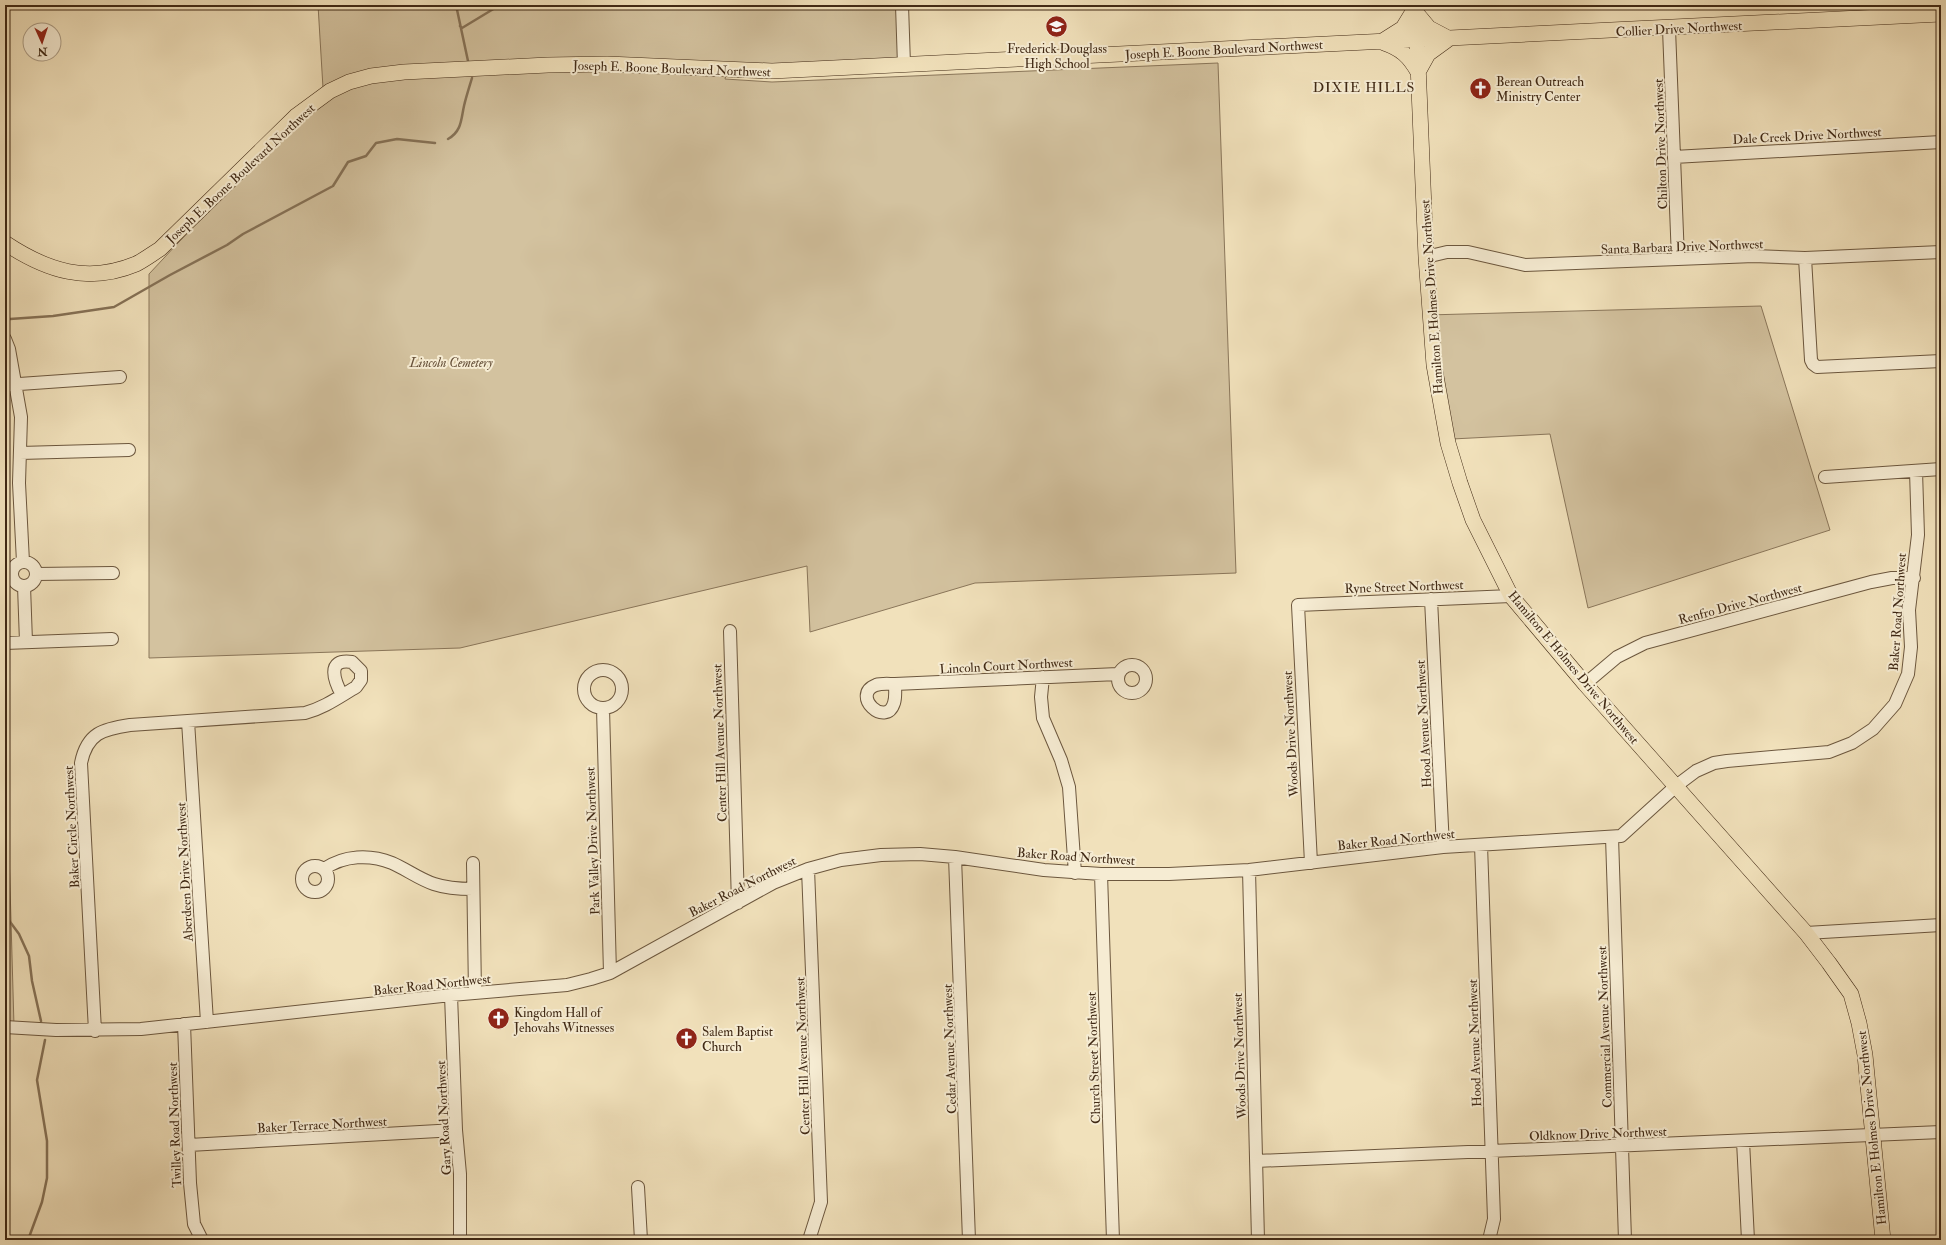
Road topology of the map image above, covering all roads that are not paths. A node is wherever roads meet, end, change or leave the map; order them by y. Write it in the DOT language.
graph roads {
  1 [pos="902,5"];
  2 [pos="1413,7"];
  3 [pos="1941,14"];
  4 [pos="1669,29"];
  5 [pos="1450,38"];
  6 [pos="1417,40"];
  7 [pos="1380,42"];
  8 [pos="904,65"];
  9 [pos="1418,72"];
  10 [pos="1941,142"];
  11 [pos="1674,157"];
  12 [pos="5,243"];
  13 [pos="1941,252"];
  14 [pos="1426,257"];
  15 [pos="1805,258"];
  16 [pos="1678,259"];
  17 [pos="5,338"];
  18 [pos="1941,361"];
  19 [pos="120,377"];
  20 [pos="10,385"];
  21 [pos="129,450"];
  22 [pos="20,453"];
  23 [pos="1941,469"];
  24 [pos="1916,471"];
  25 [pos="1825,477"];
  26 [pos="23,562"];
  27 [pos="113,573"];
  28 [pos="36,574"];
  29 [pos="8,575"];
  30 [pos="1914,578"];
  31 [pos="24,586"];
  32 [pos="1511,596"];
  33 [pos="1431,599"];
  34 [pos="1298,605"];
  35 [pos="730,630"];
  36 [pos="112,639"];
  37 [pos="26,642"];
  38 [pos="5,643"];
  39 [pos="1118,674"];
  40 [pos="1043,676"];
  41 [pos="895,684"];
  42 [pos="1585,684"];
  43 [pos="342,695"];
  44 [pos="603,708"];
  45 [pos="188,721"];
  46 [pos="1676,786"];
  47 [pos="1612,837"];
  48 [pos="1481,844"];
  49 [pos="1443,848"];
  50 [pos="955,857"];
  51 [pos="473,863"];
  52 [pos="1311,863"];
  53 [pos="324,869"];
  54 [pos="808,869"];
  55 [pos="1249,870"];
  56 [pos="1075,873"];
  57 [pos="1101,874"];
  58 [pos="473,890"];
  59 [pos="738,903"];
  60 [pos="1941,926"];
  61 [pos="1806,934"];
  62 [pos="610,973"];
  63 [pos="475,993"];
  64 [pos="451,995"];
  65 [pos="207,1022"];
  66 [pos="184,1024"];
  67 [pos="5,1027"];
  68 [pos="95,1031"];
  69 [pos="456,1130"];
  70 [pos="1941,1132"];
  71 [pos="1874,1135"];
  72 [pos="1743,1141"];
  73 [pos="189,1145"];
  74 [pos="1622,1146"];
  75 [pos="1492,1151"];
  76 [pos="1256,1161"];
  77 [pos="638,1187"];
  78 [pos="202,1240"];
  79 [pos="460,1240"];
  80 [pos="641,1240"];
  81 [pos="809,1240"];
  82 [pos="969,1240"];
  83 [pos="1113,1240"];
  84 [pos="1258,1240"];
  85 [pos="1489,1240"];
  86 [pos="1625,1240"];
  87 [pos="1748,1240"];
  88 [pos="1883,1240"];
  1 -- 8 [label="street"];
  2 -- 5 [label="main road"];
  2 -- 6 [label="main road, Hamilton E Holmes Drive Northwest"];
  2 -- 7 [label="main road"];
  3 -- 4 [label="main road, Collier Drive Northwest"];
  4 -- 5 [label="main road, Collier Drive Northwest"];
  4 -- 11 [label="street, Chilton Drive Northwest"];
  5 -- 6 [label="main road, Collier Drive Northwest"];
  5 -- 9 [label="main road"];
  6 -- 7 [label="main road, Joseph E. Boone Boulevard Northwest"];
  6 -- 9 [label="main road, Hamilton E Holmes Drive Northwest"];
  7 -- 8 [label="main road, Joseph E. Boone Boulevard Northwest"];
  7 -- 9 [label="main road"];
  8 -- 12 [label="main road, Joseph E. Boone Boulevard Northwest"];
  9 -- 14 [label="main road, Hamilton E Holmes Drive Northwest"];
  10 -- 11 [label="street, Dale Creek Drive Northwest"];
  11 -- 16 [label="street, Chilton Drive Northwest"];
  13 -- 15 [label="street, Santa Barbara Drive Northwest"];
  14 -- 16 [label="street, Santa Barbara Drive Northwest"];
  14 -- 32 [label="main road, Hamilton E Holmes Drive Northwest"];
  15 -- 16 [label="street, Santa Barbara Drive Northwest"];
  15 -- 18 [label="street"];
  17 -- 20 [label="street"];
  19 -- 20 [label="street"];
  20 -- 22 [label="street"];
  21 -- 22 [label="street"];
  22 -- 26 [label="street"];
  23 -- 24 [label="street"];
  24 -- 25 [label="street"];
  24 -- 30 [label="street, Baker Road Northwest"];
  26 -- 28 [label="street"];
  26 -- 29 [label="street"];
  27 -- 28 [label="street"];
  28 -- 31 [label="street"];
  29 -- 31 [label="street"];
  30 -- 42 [label="street, Renfro Drive Northwest"];
  30 -- 46 [label="street, Baker Road Northwest"];
  31 -- 37 [label="street"];
  32 -- 33 [label="street, Ryne Street Northwest"];
  32 -- 42 [label="main road, Hamilton E Holmes Drive Northwest"];
  33 -- 34 [label="street, Ryne Street Northwest"];
  33 -- 49 [label="street, Hood Avenue Northwest"];
  34 -- 52 [label="street, Woods Drive Northwest"];
  35 -- 59 [label="street, Center Hill Avenue Northwest"];
  36 -- 37 [label="street"];
  37 -- 38 [label="street"];
  39 -- 40 [label="street, Lincoln Court Northwest"];
  40 -- 41 [label="street, Lincoln Court Northwest"];
  40 -- 56 [label="street"];
  42 -- 46 [label="main road, Hamilton E Holmes Drive Northwest"];
  43 -- 45 [label="street, Baker Circle Northwest"];
  44 -- 62 [label="street, Park Valley Drive Northwest"];
  45 -- 65 [label="street, Aberdeen Drive Northwest"];
  45 -- 68 [label="street, Baker Circle Northwest"];
  46 -- 47 [label="street, Baker Road Northwest"];
  46 -- 61 [label="main road, Hamilton E Holmes Drive Northwest"];
  47 -- 48 [label="street, Baker Road Northwest"];
  47 -- 74 [label="street, Commercial Avenue Northwest"];
  48 -- 49 [label="street, Baker Road Northwest"];
  48 -- 75 [label="street, Hood Avenue Northwest"];
  49 -- 52 [label="street, Baker Road Northwest"];
  50 -- 54 [label="street, Baker Road Northwest"];
  50 -- 56 [label="street, Baker Road Northwest"];
  50 -- 82 [label="street, Cedar Avenue Northwest"];
  51 -- 58 [label="street"];
  52 -- 55 [label="street, Baker Road Northwest"];
  53 -- 58 [label="street"];
  54 -- 59 [label="street, Baker Road Northwest"];
  54 -- 81 [label="street, Center Hill Avenue Northwest"];
  55 -- 57 [label="street, Baker Road Northwest"];
  55 -- 76 [label="street, Woods Drive Northwest"];
  56 -- 57 [label="street, Baker Road Northwest"];
  57 -- 83 [label="street, Church Street Northwest"];
  58 -- 63 [label="street"];
  59 -- 62 [label="street, Baker Road Northwest"];
  60 -- 61 [label="street"];
  61 -- 71 [label="main road, Hamilton E Holmes Drive Northwest"];
  62 -- 63 [label="street, Baker Road Northwest"];
  63 -- 64 [label="street, Baker Road Northwest"];
  64 -- 65 [label="street, Baker Road Northwest"];
  64 -- 69 [label="street, Gary Road Northwest"];
  65 -- 66 [label="street, Baker Road Northwest"];
  66 -- 68 [label="street, Baker Road Northwest"];
  66 -- 73 [label="street, Twilley Road Northwest"];
  67 -- 68 [label="street, Baker Road Northwest"];
  69 -- 73 [label="street, Baker Terrace Northwest"];
  69 -- 79 [label="street, Gary Road Northwest"];
  70 -- 71 [label="street, Oldknow Drive Northwest"];
  71 -- 72 [label="street, Oldknow Drive Northwest"];
  71 -- 88 [label="main road, Hamilton E Holmes Drive Northwest"];
  72 -- 74 [label="street, Oldknow Drive Northwest"];
  72 -- 87 [label="street"];
  73 -- 78 [label="street, Twilley Road Northwest"];
  74 -- 75 [label="street, Oldknow Drive Northwest"];
  74 -- 86 [label="street, Commercial Avenue Northwest"];
  75 -- 76 [label="street, Oldknow Drive Northwest"];
  75 -- 85 [label="street, Hood Avenue Northwest"];
  76 -- 84 [label="street, Woods Drive Northwest"];
  77 -- 80 [label="street"];
}
